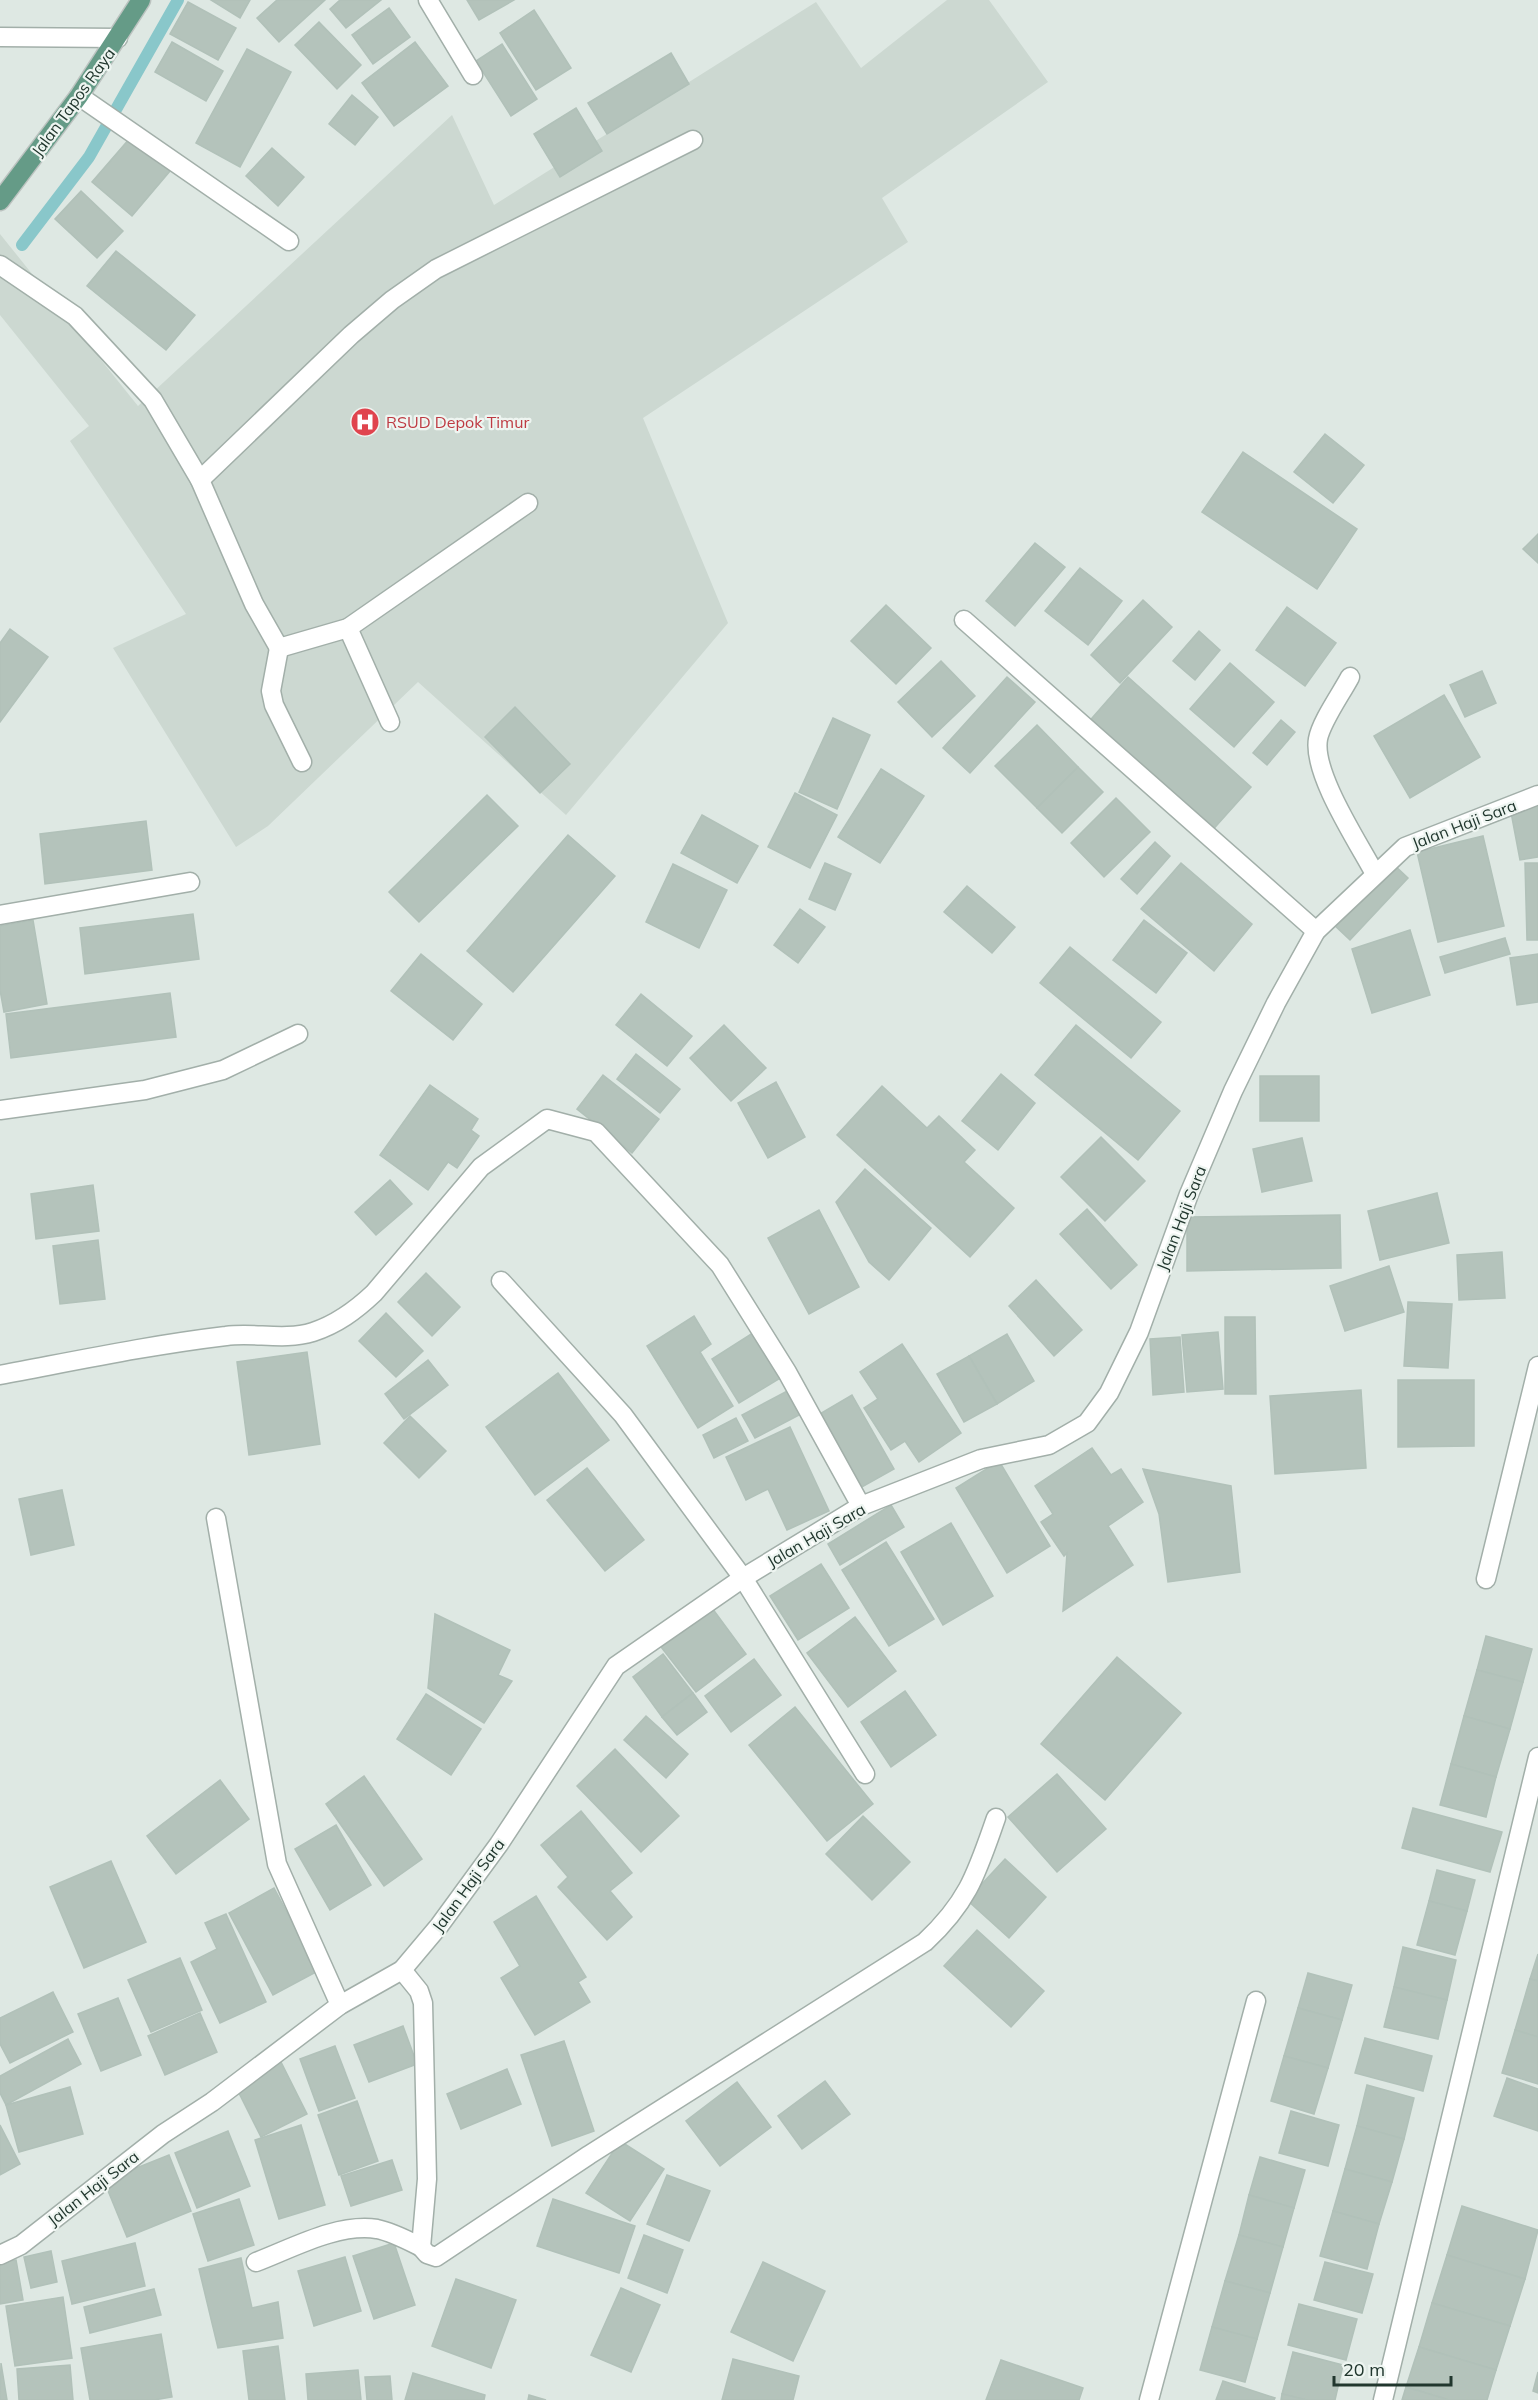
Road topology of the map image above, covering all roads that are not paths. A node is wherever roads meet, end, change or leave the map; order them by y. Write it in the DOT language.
graph roads {
  1 [pos="141,0"];
  2 [pos="428,0"];
  3 [pos="0,37"];
  4 [pos="118,38"];
  5 [pos="473,75"];
  6 [pos="79,96"];
  7 [pos="693,140"];
  8 [pos="0,201"];
  9 [pos="289,241"];
  10 [pos="0,265"];
  11 [pos="200,480"];
  12 [pos="528,503"];
  13 [pos="964,620"];
  14 [pos="348,628"];
  15 [pos="279,648"];
  16 [pos="1350,677"];
  17 [pos="390,722"];
  18 [pos="302,762"];
  19 [pos="1538,795"];
  20 [pos="1375,874"];
  21 [pos="190,882"];
  22 [pos="0,915"];
  23 [pos="1316,931"];
  24 [pos="298,1034"];
  25 [pos="0,1110"];
  26 [pos="501,1281"];
  27 [pos="1538,1366"];
  28 [pos="0,1375"];
  29 [pos="861,1506"];
  30 [pos="216,1518"];
  31 [pos="743,1578"];
  32 [pos="1486,1579"];
  33 [pos="1538,1757"];
  34 [pos="865,1774"];
  35 [pos="996,1818"];
  36 [pos="402,1970"];
  37 [pos="1256,2001"];
  38 [pos="340,2005"];
  39 [pos="421,2247"];
  40 [pos="0,2255"];
  41 [pos="256,2262"];
  42 [pos="1149,2400"];
  43 [pos="1383,2400"];
  1 -- 4 [label="main road, Jalan Tapos Raya"];
  2 -- 5 [label="street"];
  3 -- 4 [label="street"];
  4 -- 6 [label="main road, Jalan Tapos Raya"];
  6 -- 8 [label="main road, Jalan Tapos Raya"];
  6 -- 9 [label="street"];
  7 -- 11 [label="street"];
  10 -- 11 [label="street"];
  11 -- 15 [label="street"];
  12 -- 14 [label="street"];
  13 -- 23 [label="street"];
  14 -- 15 [label="street"];
  14 -- 17 [label="street"];
  15 -- 18 [label="street"];
  16 -- 20 [label="street"];
  19 -- 20 [label="street, Jalan Haji Sara"];
  20 -- 23 [label="street, Jalan Haji Sara"];
  21 -- 22 [label="street"];
  23 -- 29 [label="street, Jalan Haji Sara"];
  24 -- 25 [label="street"];
  26 -- 31 [label="street"];
  27 -- 32 [label="street"];
  28 -- 29 [label="street"];
  29 -- 31 [label="street, Jalan Haji Sara"];
  30 -- 38 [label="street"];
  31 -- 34 [label="street"];
  31 -- 36 [label="street, Jalan Haji Sara"];
  33 -- 43 [label="street"];
  35 -- 39 [label="street"];
  36 -- 38 [label="street, Jalan Haji Sara"];
  36 -- 39 [label="street"];
  37 -- 42 [label="street"];
  38 -- 40 [label="street, Jalan Haji Sara"];
  39 -- 41 [label="street"];
}
